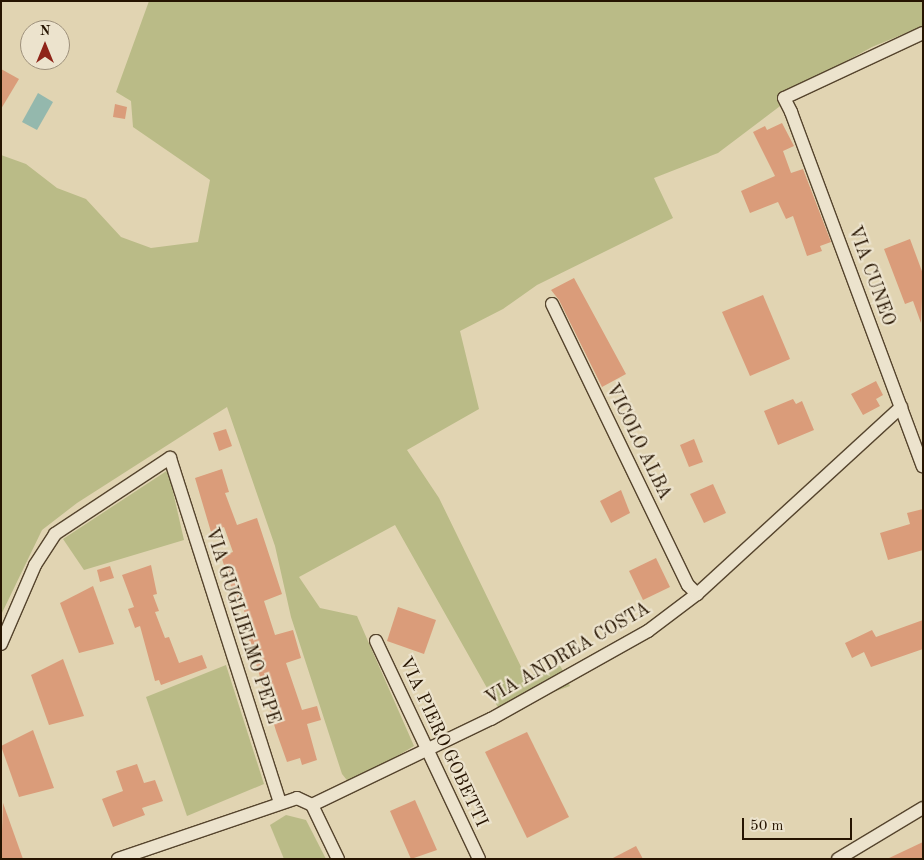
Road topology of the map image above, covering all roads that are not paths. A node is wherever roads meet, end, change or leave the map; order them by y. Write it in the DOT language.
graph roads {
  1 [pos="923,33"];
  2 [pos="552,304"];
  3 [pos="901,407"];
  4 [pos="923,466"];
  5 [pos="697,594"];
  6 [pos="376,641"];
  7 [pos="1,644"];
  8 [pos="425,748"];
  9 [pos="280,804"];
  10 [pos="312,805"];
  11 [pos="923,808"];
  12 [pos="118,859"];
  13 [pos="338,859"];
  14 [pos="478,859"];
  15 [pos="838,859"];
  1 -- 3 [label="street, VIA CUNEO"];
  2 -- 5 [label="street, VICOLO ALBA"];
  3 -- 4 [label="street, VIA CUNEO"];
  3 -- 5 [label="street, VIA ANDREA COSTA"];
  5 -- 8 [label="street, VIA ANDREA COSTA"];
  6 -- 8 [label="street, VIA PIERO GOBETTI"];
  7 -- 9 [label="street, VIA GUGLIELMO PEPE"];
  8 -- 10 [label="street, VIA ANDREA COSTA"];
  8 -- 14 [label="street, VIA PIERO GOBETTI"];
  9 -- 10 [label="street"];
  9 -- 12 [label="street"];
  10 -- 13 [label="street"];
  11 -- 15 [label="street"];
}
